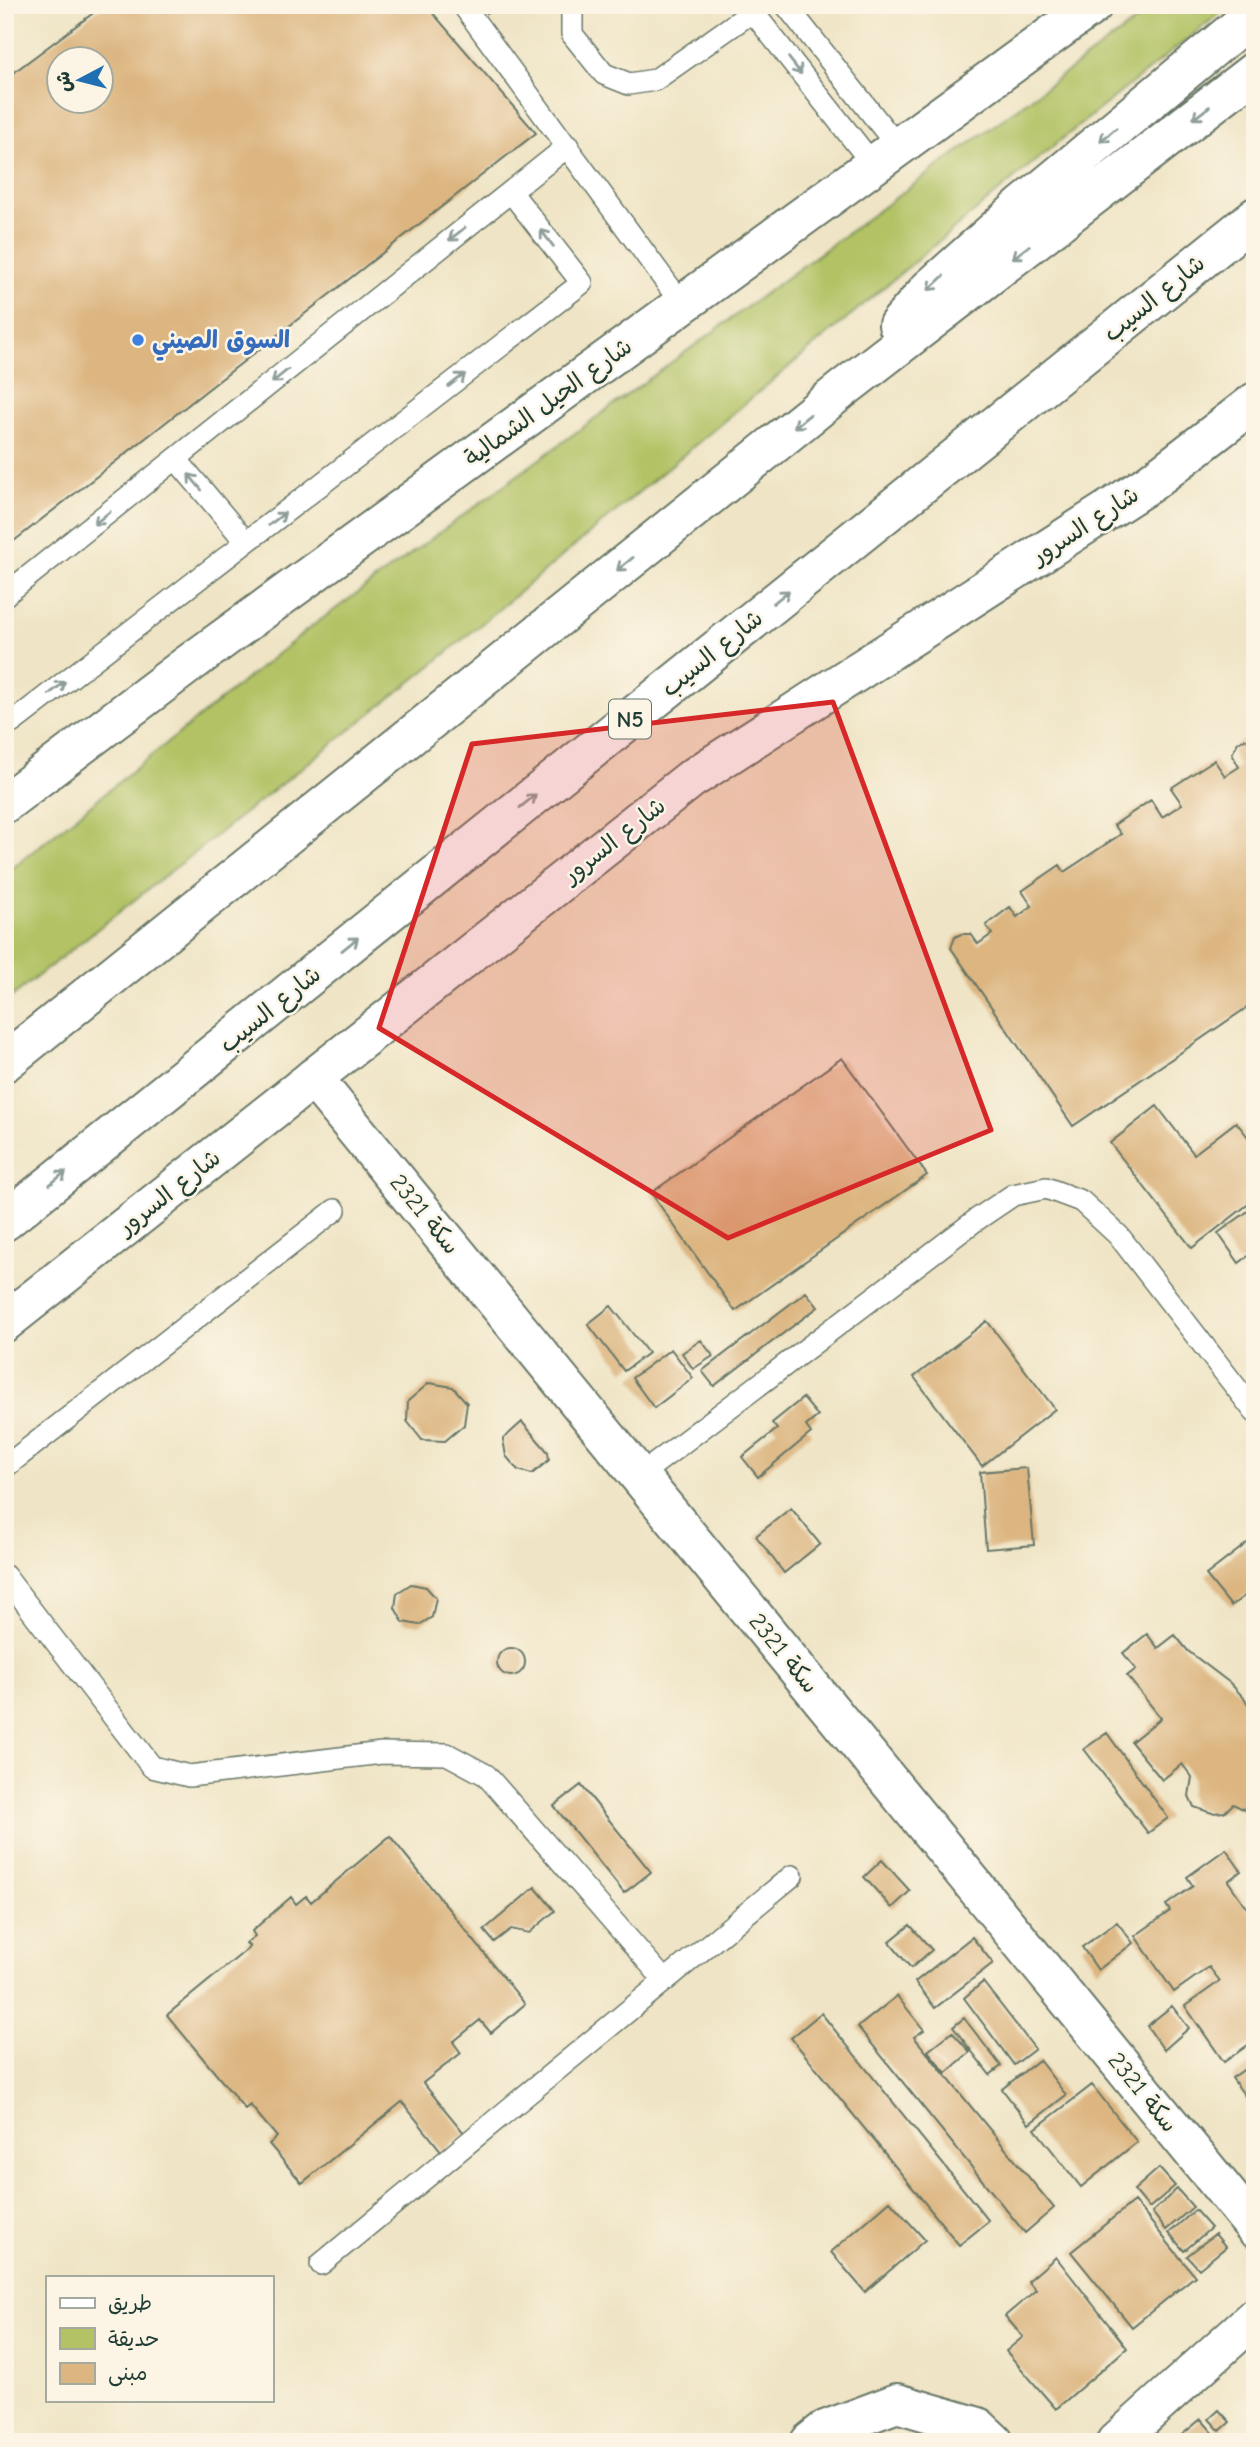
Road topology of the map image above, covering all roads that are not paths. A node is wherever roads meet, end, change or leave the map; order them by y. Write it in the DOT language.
graph roads {
  1 [pos="463,5"];
  2 [pos="572,5"];
  3 [pos="786,5"];
  4 [pos="758,9"];
  5 [pos="1075,11"];
  6 [pos="1255,13"];
  7 [pos="1255,71"];
  8 [pos="568,146"];
  9 [pos="886,156"];
  10 [pos="511,192"];
  11 [pos="1246,226"];
  12 [pos="682,304"];
  13 [pos="844,388"];
  14 [pos="1255,402"];
  15 [pos="176,459"];
  16 [pos="246,542"];
  17 [pos="5,595"];
  18 [pos="8,721"];
  19 [pos="5,803"];
  20 [pos="5,1062"];
  21 [pos="313,1078"];
  22 [pos="335,1210"];
  23 [pos="5,1221"];
  24 [pos="5,1322"];
  25 [pos="1255,1412"];
  26 [pos="5,1467"];
  27 [pos="639,1476"];
  28 [pos="5,1576"];
  29 [pos="792,1876"];
  30 [pos="665,1981"];
  31 [pos="1255,2228"];
  32 [pos="321,2264"];
  33 [pos="1255,2317"];
  34 [pos="810,2442"];
  35 [pos="994,2442"];
  36 [pos="1116,2442"];
  1 -- 8 [label="lane"];
  2 -- 4 [label="lane"];
  3 -- 9 [label="lane"];
  4 -- 9 [label="lane, one-way"];
  5 -- 9 [label="main road, شارع الحيل الشمالية"];
  6 -- 13 [label="main road, one-way"];
  7 -- 13 [label="main road, one-way"];
  8 -- 10 [label="lane"];
  8 -- 12 [label="lane"];
  9 -- 12 [label="main road, شارع الحيل الشمالية"];
  10 -- 15 [label="lane, one-way"];
  16 -- 10 [label="lane, one-way"];
  23 -- 11 [label="main road, شارع السيب / N5, one-way"];
  12 -- 19 [label="main road, شارع الحيل الشمالية"];
  13 -- 20 [label="main road, one-way"];
  14 -- 21 [label="main road, شارع السرور"];
  16 -- 15 [label="lane, one-way"];
  15 -- 17 [label="lane, one-way"];
  18 -- 16 [label="lane, one-way"];
  21 -- 24 [label="main road, شارع السرور"];
  21 -- 27 [label="main road, سكة 2321"];
  22 -- 26 [label="lane"];
  25 -- 27 [label="lane"];
  27 -- 31 [label="main road, سكة 2321"];
  28 -- 30 [label="lane"];
  29 -- 30 [label="lane"];
  30 -- 32 [label="lane"];
  33 -- 36 [label="main road"];
  34 -- 35 [label="main road"];
}
